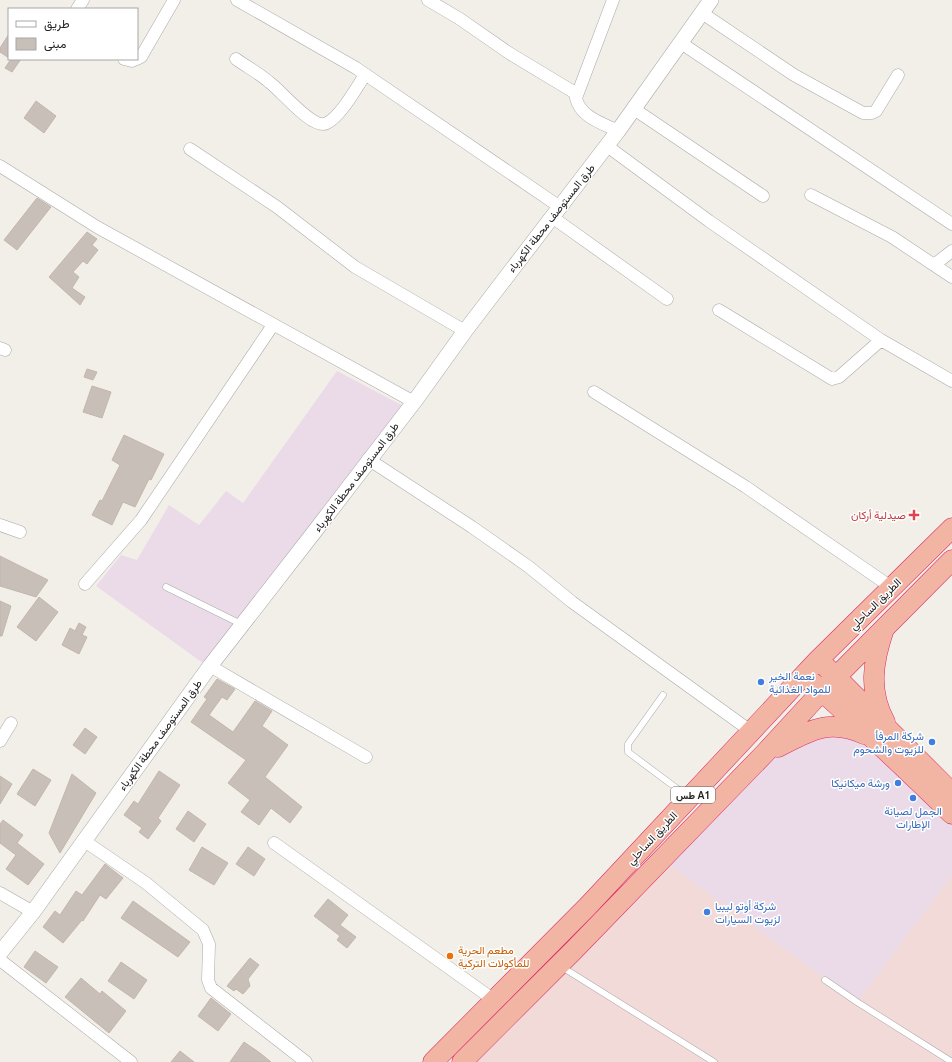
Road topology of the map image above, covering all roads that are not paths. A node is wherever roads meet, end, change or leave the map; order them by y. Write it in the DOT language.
graph roads {
  1 [pos="174,0"];
  2 [pos="237,0"];
  3 [pos="428,0"];
  4 [pos="613,0"];
  5 [pos="711,0"];
  6 [pos="702,13"];
  7 [pos="681,43"];
  8 [pos="138,58"];
  9 [pos="236,59"];
  10 [pos="365,75"];
  11 [pos="898,75"];
  12 [pos="577,94"];
  13 [pos="634,109"];
  14 [pos="618,132"];
  15 [pos="607,146"];
  16 [pos="190,150"];
  17 [pos="0,166"];
  18 [pos="811,195"];
  19 [pos="762,196"];
  20 [pos="556,212"];
  21 [pos="952,224"];
  22 [pos="952,251"];
  23 [pos="934,265"];
  24 [pos="952,277"];
  25 [pos="667,299"];
  26 [pos="719,310"];
  27 [pos="273,325"];
  28 [pos="465,331"];
  29 [pos="881,340"];
  30 [pos="952,381"];
  31 [pos="594,392"];
  32 [pos="414,402"];
  33 [pos="368,459"];
  34 [pos="0,525"];
  35 [pos="952,528"];
  36 [pos="20,532"];
  37 [pos="952,560"];
  38 [pos="85,584"];
  39 [pos="166,587"];
  40 [pos="891,587"];
  41 [pos="243,625"];
  42 [pos="885,627"];
  43 [pos="818,660"];
  44 [pos="210,666"];
  45 [pos="804,675"];
  46 [pos="836,677"];
  47 [pos="822,691"];
  48 [pos="663,695"];
  49 [pos="11,723"];
  50 [pos="752,732"];
  51 [pos="883,736"];
  52 [pos="0,741"];
  53 [pos="765,753"];
  54 [pos="366,757"];
  55 [pos="952,793"];
  56 [pos="690,798"];
  57 [pos="952,814"];
  58 [pos="83,840"];
  59 [pos="274,843"];
  60 [pos="0,892"];
  61 [pos="33,912"];
  62 [pos="0,953"];
  63 [pos="0,960"];
  64 [pos="559,965"];
  65 [pos="825,980"];
  66 [pos="494,1000"];
  67 [pos="131,1062"];
  68 [pos="306,1062"];
  69 [pos="433,1062"];
  70 [pos="462,1062"];
  71 [pos="714,1062"];
  72 [pos="952,1062"];
  1 -- 8 [label="street"];
  2 -- 10 [label="street"];
  3 -- 12 [label="street"];
  4 -- 12 [label="street"];
  5 -- 6 [label="street, طرق المستوصف محطة الكهرباء"];
  6 -- 7 [label="street, طرق المستوصف محطة الكهرباء"];
  6 -- 11 [label="street"];
  7 -- 13 [label="street, طرق المستوصف محطة الكهرباء"];
  7 -- 21 [label="street"];
  9 -- 10 [label="street"];
  10 -- 20 [label="street"];
  12 -- 14 [label="street"];
  13 -- 14 [label="street, طرق المستوصف محطة الكهرباء"];
  13 -- 19 [label="street"];
  14 -- 15 [label="street, طرق المستوصف محطة الكهرباء"];
  15 -- 20 [label="street, طرق المستوصف محطة الكهرباء"];
  15 -- 29 [label="street"];
  16 -- 28 [label="street"];
  17 -- 27 [label="street"];
  18 -- 23 [label="street"];
  20 -- 25 [label="street"];
  20 -- 28 [label="street, طرق المستوصف محطة الكهرباء"];
  22 -- 23 [label="street"];
  23 -- 24 [label="street"];
  26 -- 29 [label="street"];
  27 -- 32 [label="street"];
  27 -- 38 [label="street"];
  28 -- 32 [label="street, طرق المستوصف محطة الكهرباء"];
  29 -- 30 [label="street"];
  31 -- 40 [label="street"];
  32 -- 33 [label="street, طرق المستوصف محطة الكهرباء"];
  33 -- 41 [label="street, طرق المستوصف محطة الكهرباء"];
  33 -- 50 [label="street"];
  34 -- 36 [label="street"];
  35 -- 40 [label="highway, الطريق الساحلي / طس A1"];
  37 -- 42 [label="highway, الطريق الساحلي / طس A1"];
  39 -- 41 [label="lane"];
  40 -- 43 [label="highway, الطريق الساحلي / طس A1"];
  41 -- 44 [label="street, طرق المستوصف محطة الكهرباء"];
  42 -- 46 [label="highway, الطريق الساحلي / طس A1"];
  42 -- 51 [label="highway"];
  43 -- 45 [label="highway, الطريق الساحلي / طس A1"];
  43 -- 46 [label="highway"];
  44 -- 54 [label="street"];
  44 -- 58 [label="street, طرق المستوصف محطة الكهرباء"];
  45 -- 47 [label="highway"];
  45 -- 50 [label="highway, الطريق الساحلي / طس A1"];
  46 -- 47 [label="highway, الطريق الساحلي / طس A1"];
  46 -- 51 [label="highway"];
  47 -- 51 [label="highway"];
  47 -- 53 [label="highway, الطريق الساحلي / طس A1"];
  48 -- 56 [label="lane"];
  49 -- 52 [label="street"];
  50 -- 56 [label="highway, الطريق الساحلي / طس A1"];
  51 -- 53 [label="highway"];
  51 -- 55 [label="highway"];
  51 -- 57 [label="highway"];
  53 -- 64 [label="highway, الطريق الساحلي / طس A1"];
  56 -- 66 [label="highway, الطريق الساحلي / طس A1"];
  58 -- 61 [label="street, طرق المستوصف محطة الكهرباء"];
  58 -- 68 [label="street"];
  59 -- 66 [label="street"];
  60 -- 61 [label="street"];
  61 -- 62 [label="street, طرق المستوصف محطة الكهرباء"];
  63 -- 67 [label="street"];
  64 -- 70 [label="highway, الطريق الساحلي / طس A1"];
  64 -- 71 [label="lane"];
  65 -- 72 [label="lane"];
  66 -- 69 [label="highway, الطريق الساحلي / طس A1"];
}
